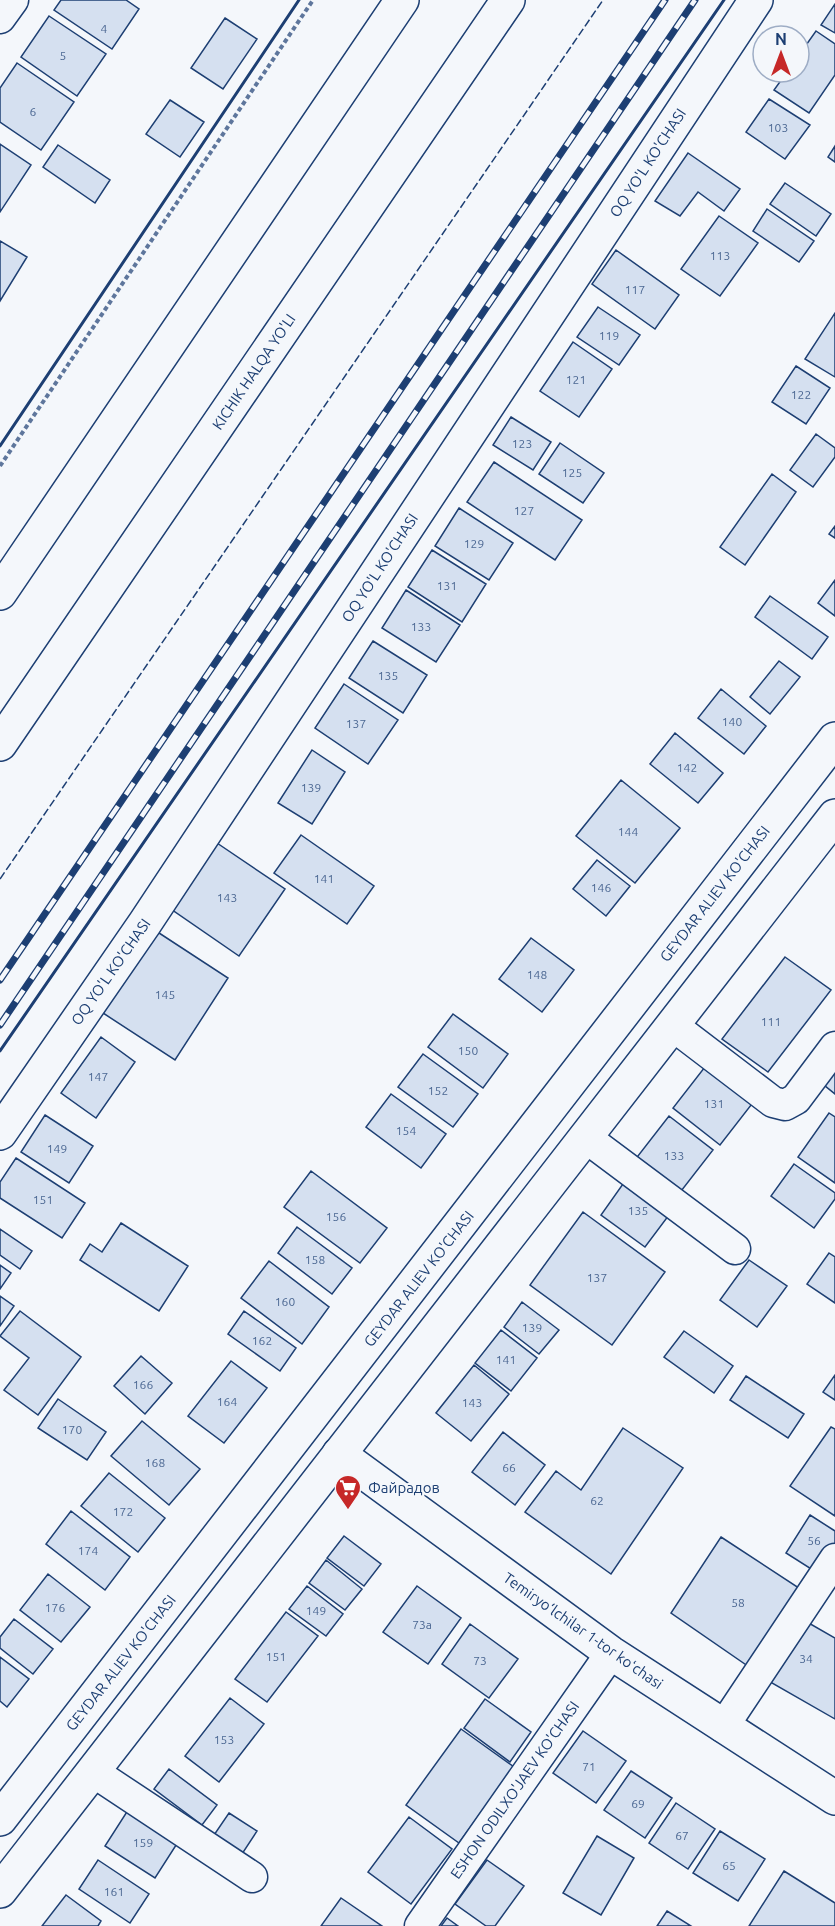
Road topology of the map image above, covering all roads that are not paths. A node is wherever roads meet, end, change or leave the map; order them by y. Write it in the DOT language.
graph roads {
  1 [pos="13,0"];
  2 [pos="402,0"];
  3 [pos="508,0"];
  4 [pos="756,0"];
  5 [pos="0,18"];
  6 [pos="0,593"];
  7 [pos="835,739"];
  8 [pos="0,744"];
  9 [pos="835,816"];
  10 [pos="672,1025"];
  11 [pos="835,1047"];
  12 [pos="0,1133"];
  13 [pos="585,1137"];
  14 [pos="735,1249"];
  15 [pos="304,1429"];
  16 [pos="339,1454"];
  17 [pos="835,1558"];
  18 [pos="611,1653"];
  19 [pos="723,1727"];
  20 [pos="92,1771"];
  21 [pos="835,1798"];
  22 [pos="0,1819"];
  23 [pos="252,1877"];
  24 [pos="0,1891"];
  25 [pos="420,1926"];
  1 -- 5 [label="street"];
  2 -- 6 [label="main road"];
  3 -- 8 [label="main road, KICHIK HALQA YO'LI"];
  4 -- 12 [label="main road, OQ YO'L KO'CHASI"];
  7 -- 15 [label="main road, GEYDAR ALIEV KO'CHASI"];
  9 -- 10 [label="main road"];
  10 -- 11 [label="street"];
  10 -- 13 [label="main road"];
  13 -- 14 [label="street"];
  13 -- 16 [label="main road"];
  15 -- 16 [label="main road, Temiryo‘lchilar 1-tor koʻchasi"];
  15 -- 22 [label="main road, GEYDAR ALIEV KO'CHASI"];
  16 -- 18 [label="main road, Temiryo‘lchilar 1-tor koʻchasi"];
  16 -- 20 [label="main road"];
  17 -- 19 [label="street"];
  18 -- 19 [label="main road, Temiryo‘lchilar 1-tor koʻchasi"];
  18 -- 25 [label="street, ESHON ODILXO'JAEV KO'CHASI"];
  19 -- 21 [label="main road, Temiryo‘lchilar 1-tor koʻchasi"];
  20 -- 23 [label="street"];
  20 -- 24 [label="main road"];
}
